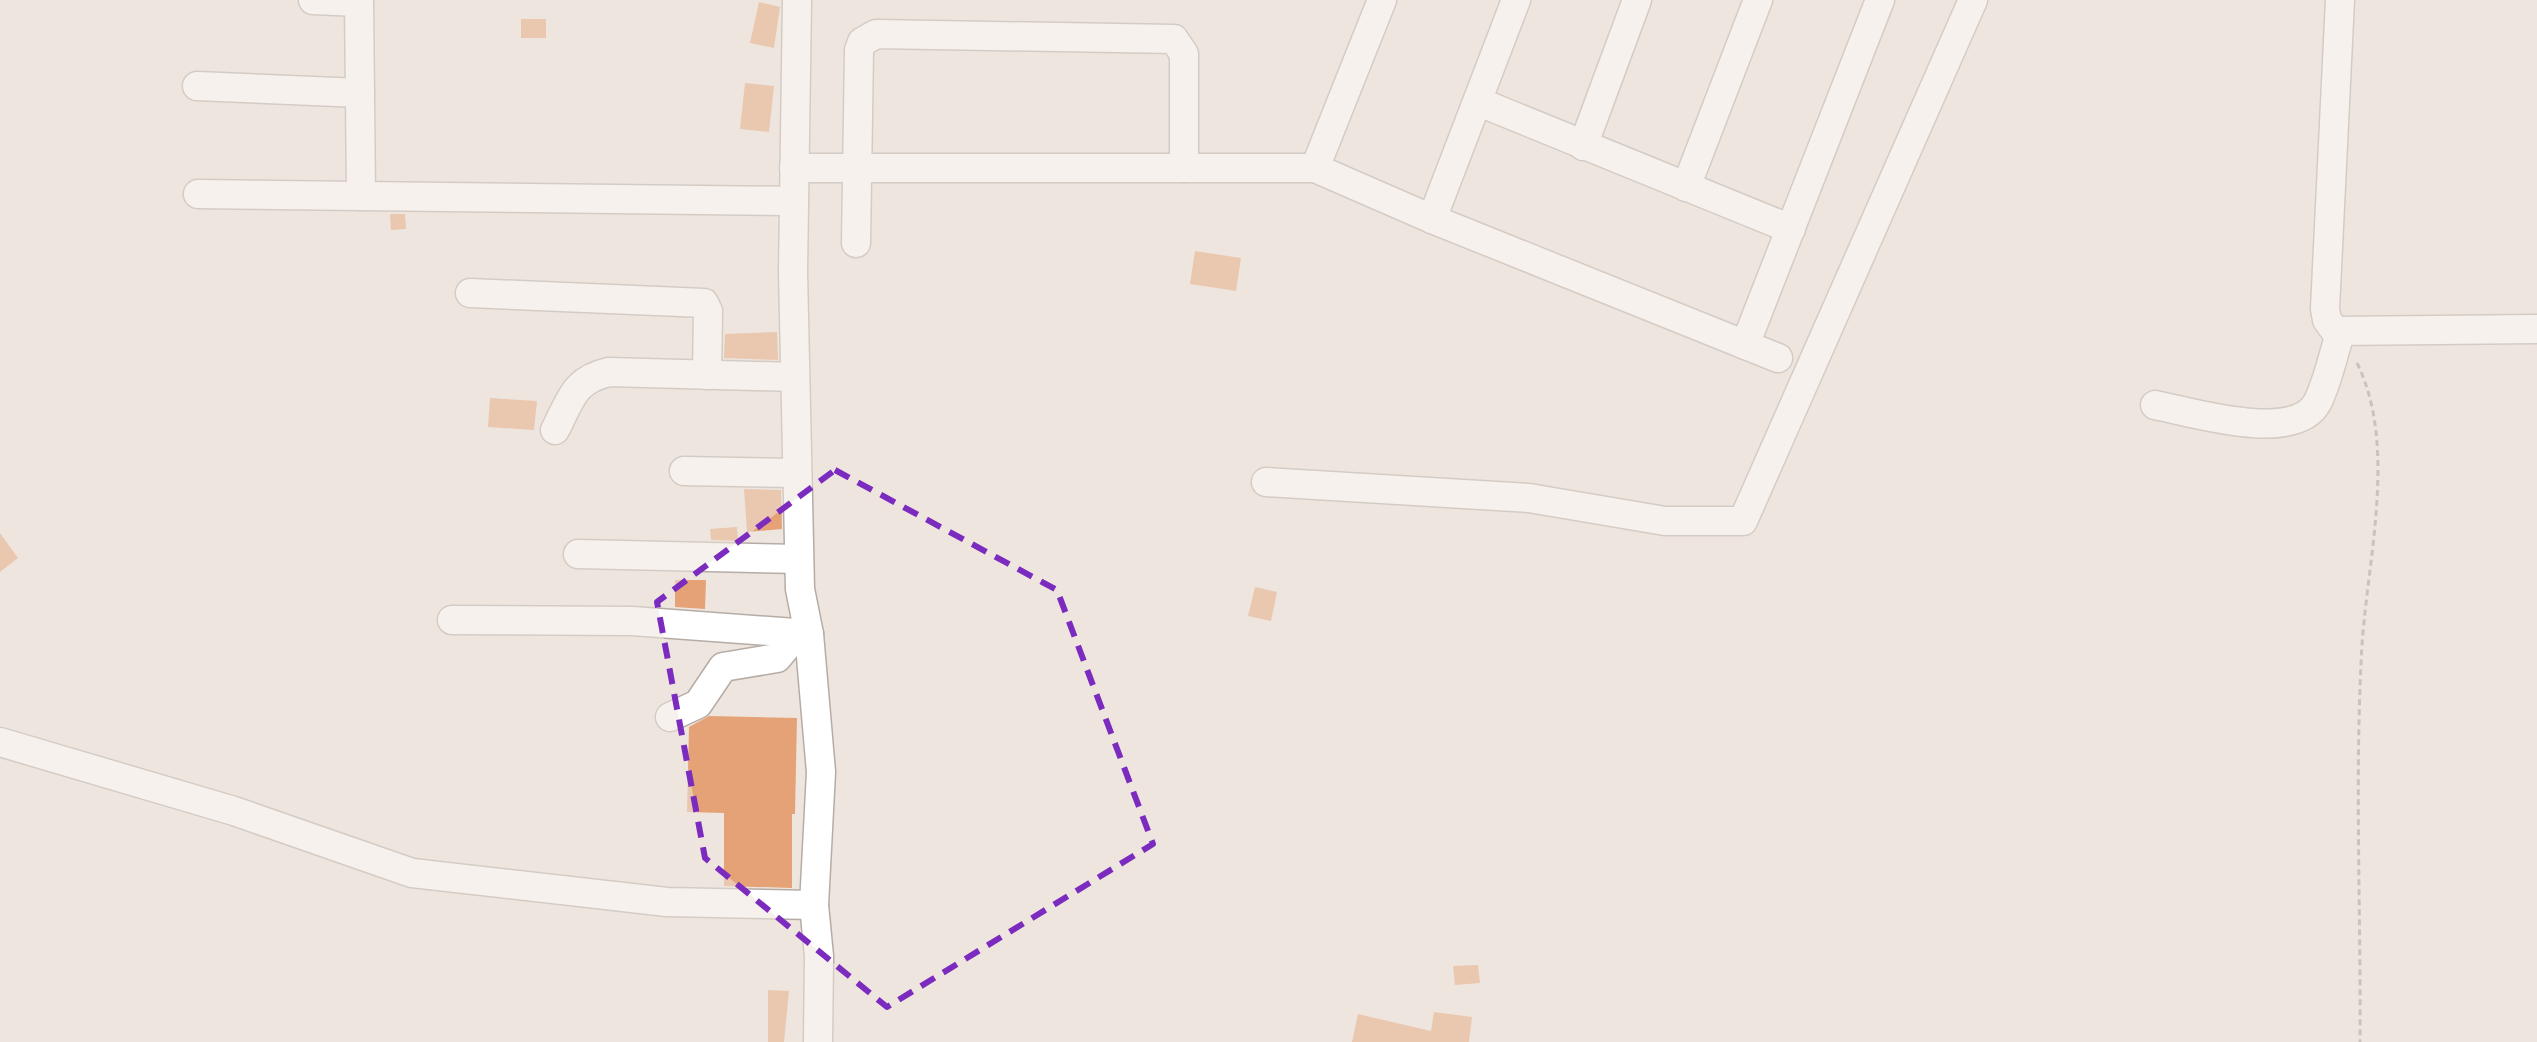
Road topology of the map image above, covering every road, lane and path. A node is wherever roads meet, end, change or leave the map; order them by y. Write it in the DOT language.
graph roads {
  1 [pos="313,0"];
  2 [pos="797,0"];
  3 [pos="1382,0"];
  4 [pos="1516,0"];
  5 [pos="1637,0"];
  6 [pos="1758,0"];
  7 [pos="1880,0"];
  8 [pos="1973,0"];
  9 [pos="2340,0"];
  10 [pos="359,1"];
  11 [pos="197,86"];
  12 [pos="360,93"];
  13 [pos="1479,102"];
  14 [pos="1583,146"];
  15 [pos="794,168"];
  16 [pos="860,168"];
  17 [pos="1184,168"];
  18 [pos="1315,168"];
  19 [pos="1686,187"];
  20 [pos="198,194"];
  21 [pos="361,196"];
  22 [pos="794,201"];
  23 [pos="1432,219"];
  24 [pos="1791,229"];
  25 [pos="856,243"];
  26 [pos="470,293"];
  27 [pos="2537,329"];
  28 [pos="2341,331"];
  29 [pos="1745,345"];
  30 [pos="1778,358"];
  31 [pos="707,375"];
  32 [pos="795,377"];
  33 [pos="2155,405"];
  34 [pos="555,430"];
  35 [pos="684,471"];
  36 [pos="797,473"];
  37 [pos="1266,482"];
  38 [pos="578,554"];
  39 [pos="799,559"];
  40 [pos="452,620"];
  41 [pos="804,633"];
  42 [pos="670,717"];
  43 [pos="0,742"];
  44 [pos="814,905"];
  45 [pos="818,1042"];
  46 [pos="2360,1042"];
  1 -- 10 [label="street"];
  2 -- 15 [label="street"];
  3 -- 18 [label="street"];
  4 -- 13 [label="street"];
  5 -- 14 [label="street"];
  6 -- 19 [label="street"];
  7 -- 24 [label="street"];
  8 -- 37 [label="street"];
  9 -- 28 [label="street"];
  10 -- 12 [label="street"];
  11 -- 12 [label="street"];
  12 -- 21 [label="street"];
  13 -- 14 [label="street"];
  13 -- 23 [label="street"];
  14 -- 19 [label="street"];
  15 -- 16 [label="street"];
  15 -- 22 [label="street"];
  16 -- 17 [label="street"];
  16 -- 17 [label="street"];
  16 -- 25 [label="street"];
  17 -- 18 [label="street"];
  18 -- 23 [label="street"];
  19 -- 24 [label="street"];
  20 -- 21 [label="street"];
  21 -- 22 [label="street"];
  22 -- 32 [label="street"];
  23 -- 29 [label="street"];
  24 -- 29 [label="street"];
  26 -- 31 [label="street"];
  27 -- 28 [label="street"];
  28 -- 33 [label="street"];
  28 -- 46 [label="path"];
  29 -- 30 [label="street"];
  31 -- 32 [label="street"];
  31 -- 34 [label="street"];
  32 -- 36 [label="street"];
  35 -- 36 [label="street"];
  36 -- 39 [label="street"];
  38 -- 39 [label="street"];
  39 -- 41 [label="street"];
  40 -- 41 [label="street"];
  41 -- 42 [label="street"];
  41 -- 44 [label="street"];
  43 -- 44 [label="street"];
  44 -- 45 [label="street"];
}
